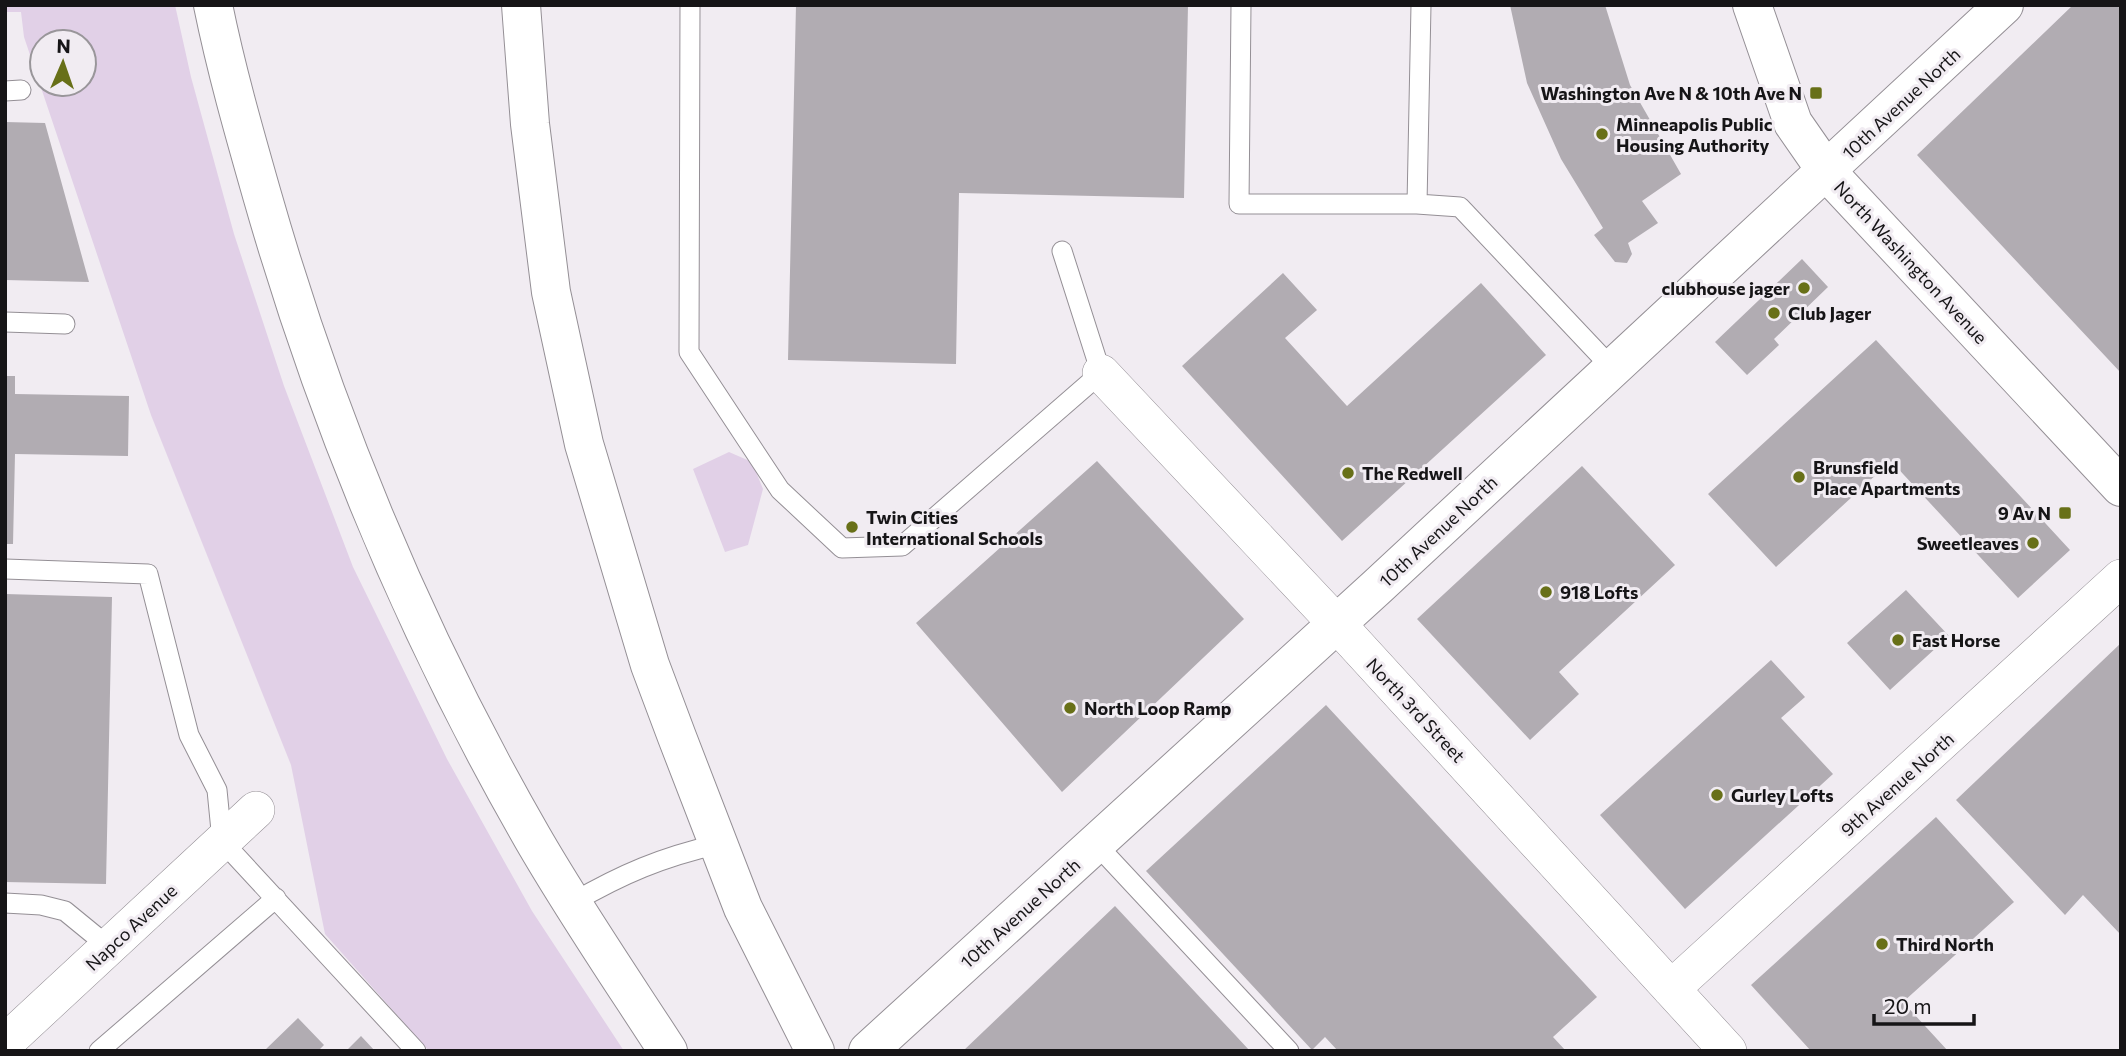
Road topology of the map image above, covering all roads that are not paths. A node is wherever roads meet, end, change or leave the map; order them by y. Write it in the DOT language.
graph roads {
  1 [pos="213,5"];
  2 [pos="521,5"];
  3 [pos="690,5"];
  4 [pos="1241,5"];
  5 [pos="1422,5"];
  6 [pos="1752,5"];
  7 [pos="2004,5"];
  8 [pos="1827,172"];
  9 [pos="1417,204"];
  10 [pos="1062,251"];
  11 [pos="5,322"];
  12 [pos="65,324"];
  13 [pos="1613,369"];
  14 [pos="1101,373"];
  15 [pos="2121,487"];
  16 [pos="5,569"];
  17 [pos="2121,578"];
  18 [pos="1337,624"];
  19 [pos="256,810"];
  20 [pos="222,841"];
  21 [pos="719,844"];
  22 [pos="1096,844"];
  23 [pos="275,898"];
  24 [pos="5,903"];
  25 [pos="572,903"];
  26 [pos="109,947"];
  27 [pos="1671,989"];
  28 [pos="5,1043"];
  29 [pos="99,1051"];
  30 [pos="416,1051"];
  31 [pos="668,1051"];
  32 [pos="815,1051"];
  33 [pos="867,1051"];
  34 [pos="1289,1051"];
  35 [pos="1728,1051"];
  1 -- 25 [label="main road"];
  2 -- 21 [label="main road"];
  3 -- 14 [label="lane"];
  4 -- 9 [label="lane"];
  5 -- 9 [label="lane"];
  6 -- 8 [label="main road, North Washington Avenue"];
  7 -- 8 [label="main road, 10th Avenue North"];
  8 -- 13 [label="main road, 10th Avenue North"];
  8 -- 15 [label="main road, North Washington Avenue"];
  9 -- 13 [label="lane"];
  10 -- 14 [label="lane"];
  11 -- 12 [label="lane"];
  13 -- 18 [label="main road, 10th Avenue North"];
  14 -- 18 [label="street, North 3rd Street"];
  16 -- 20 [label="lane"];
  17 -- 27 [label="street, 9th Avenue North"];
  18 -- 22 [label="main road, 10th Avenue North"];
  18 -- 27 [label="street, North 3rd Street"];
  19 -- 20 [label="street, Napco Avenue"];
  20 -- 23 [label="lane"];
  20 -- 26 [label="street, Napco Avenue"];
  21 -- 25 [label="lane"];
  21 -- 32 [label="main road"];
  22 -- 33 [label="main road, 10th Avenue North"];
  22 -- 34 [label="lane"];
  23 -- 29 [label="lane"];
  23 -- 30 [label="lane"];
  24 -- 26 [label="lane"];
  25 -- 31 [label="main road"];
  26 -- 28 [label="street, Napco Avenue"];
  27 -- 35 [label="street, North 3rd Street"];
}
